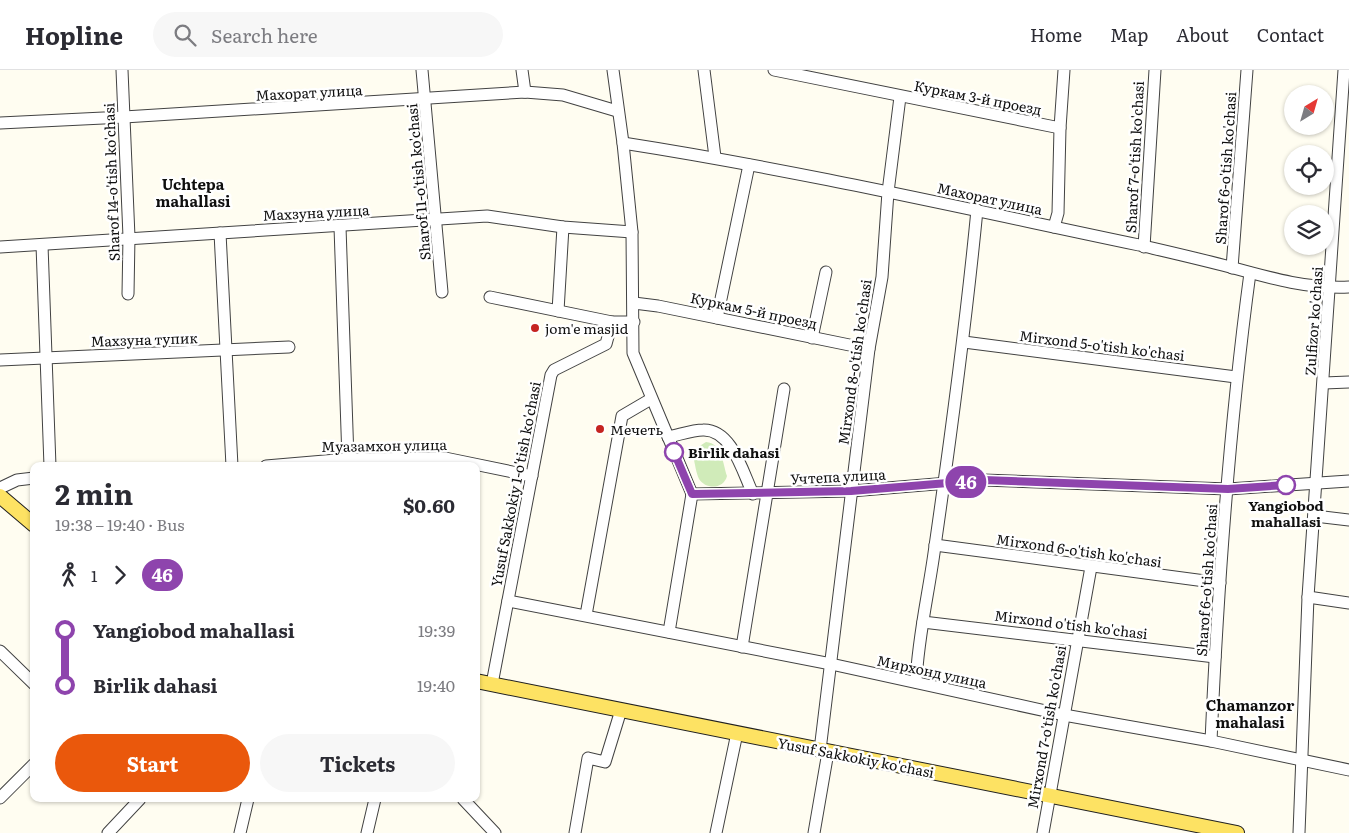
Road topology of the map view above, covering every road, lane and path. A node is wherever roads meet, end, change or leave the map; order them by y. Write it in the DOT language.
graph roads {
  1 [pos="122,70"];
  2 [pos="422,70"];
  3 [pos="522,70"];
  4 [pos="612,70"];
  5 [pos="704,70"];
  6 [pos="774,70"];
  7 [pos="1064,70"];
  8 [pos="1155,70"];
  9 [pos="1247,70"];
  10 [pos="1344,70"];
  11 [pos="525,92"];
  12 [pos="900,97"];
  13 [pos="426,100"];
  14 [pos="617,110"];
  15 [pos="124,117"];
  16 [pos="0,123"];
  17 [pos="1060,128"];
  18 [pos="623,143"];
  19 [pos="715,157"];
  20 [pos="750,165"];
  21 [pos="888,192"];
  22 [pos="977,210"];
  23 [pos="437,219"];
  24 [pos="340,226"];
  25 [pos="563,227"];
  26 [pos="1054,228"];
  27 [pos="632,232"];
  28 [pos="220,233"];
  29 [pos="129,238"];
  30 [pos="42,244"];
  31 [pos="0,247"];
  32 [pos="1144,247"];
  33 [pos="1232,268"];
  34 [pos="826,272"];
  35 [pos="1250,273"];
  36 [pos="1349,287"];
  37 [pos="1331,288"];
  38 [pos="442,292"];
  39 [pos="128,294"];
  40 [pos="490,296"];
  41 [pos="634,303"];
  42 [pos="558,312"];
  43 [pos="717,318"];
  44 [pos="612,322"];
  45 [pos="634,322"];
  46 [pos="812,338"];
  47 [pos="964,342"];
  48 [pos="288,347"];
  49 [pos="869,348"];
  50 [pos="228,350"];
  51 [pos="47,358"];
  52 [pos="0,360"];
  53 [pos="1236,377"];
  54 [pos="1349,382"];
  55 [pos="1324,383"];
  56 [pos="784,389"];
  57 [pos="650,399"];
  58 [pos="668,437"];
  59 [pos="348,459"];
  60 [pos="50,462"];
  61 [pos="232,462"];
  62 [pos="313,462"];
  63 [pos="444,462"];
  64 [pos="480,468"];
  65 [pos="532,476"];
  66 [pos="30,478"];
  67 [pos="1349,481"];
  68 [pos="942,484"];
  69 [pos="1316,484"];
  70 [pos="0,488"];
  71 [pos="1228,489"];
  72 [pos="851,491"];
  73 [pos="692,494"];
  74 [pos="753,494"];
  75 [pos="768,494"];
  76 [pos="0,496"];
  77 [pos="1315,516"];
  78 [pos="1349,520"];
  79 [pos="30,522"];
  80 [pos="935,546"];
  81 [pos="1091,567"];
  82 [pos="1220,583"];
  83 [pos="1308,597"];
  84 [pos="508,601"];
  85 [pos="1349,603"];
  86 [pos="586,615"];
  87 [pos="923,622"];
  88 [pos="669,632"];
  89 [pos="1077,639"];
  90 [pos="742,647"];
  91 [pos="0,651"];
  92 [pos="1215,657"];
  93 [pos="832,664"];
  94 [pos="30,680"];
  95 [pos="480,682"];
  96 [pos="916,682"];
  97 [pos="492,684"];
  98 [pos="620,710"];
  99 [pos="1064,715"];
  100 [pos="737,734"];
  101 [pos="1210,741"];
  102 [pos="824,751"];
  103 [pos="1303,760"];
  104 [pos="30,768"];
  105 [pos="1349,770"];
  106 [pos="1,794"];
  107 [pos="1050,796"];
  108 [pos="137,802"];
  109 [pos="247,802"];
  110 [pos="374,802"];
  111 [pos="466,802"];
  112 [pos="108,833"];
  113 [pos="240,833"];
  114 [pos="367,833"];
  115 [pos="495,833"];
  116 [pos="575,833"];
  117 [pos="716,833"];
  118 [pos="814,833"];
  119 [pos="1043,833"];
  120 [pos="1237,833"];
  121 [pos="1299,833"];
  1 -- 15 [label="street, Sharof 14-o'tish ko'chasi"];
  2 -- 13 [label="street, Sharof 11-o'tish ko'chasi"];
  3 -- 11 [label="street"];
  4 -- 14 [label="street"];
  5 -- 19 [label="street"];
  6 -- 12 [label="street, Куркам 3-й проезд"];
  7 -- 17 [label="street"];
  8 -- 32 [label="street, Sharof 7-o'tish ko'chasi"];
  9 -- 33 [label="street, Sharof 6-o'tish ko'chasi"];
  10 -- 37 [label="street, Zulfizor ko'chasi"];
  11 -- 13 [label="street, Махорат улица"];
  11 -- 14 [label="street, Махорат улица"];
  12 -- 17 [label="street, Куркам 3-й проезд"];
  12 -- 21 [label="street, Mirxond 8-o'tish ko'chasi"];
  13 -- 15 [label="street, Махорат улица"];
  13 -- 23 [label="street, Sharof 11-o'tish ko'chasi"];
  14 -- 18 [label="street"];
  15 -- 16 [label="street, Махорат улица"];
  15 -- 29 [label="street, Sharof 14-o'tish ko'chasi"];
  17 -- 26 [label="street"];
  18 -- 19 [label="street, Махорат улица"];
  18 -- 27 [label="street"];
  19 -- 20 [label="street, Махорат улица"];
  20 -- 21 [label="street, Махорат улица"];
  20 -- 43 [label="street"];
  21 -- 22 [label="street, Махорат улица"];
  21 -- 49 [label="street, Mirxond 8-o'tish ko'chasi"];
  22 -- 26 [label="street, Махорат улица"];
  22 -- 47 [label="street"];
  23 -- 24 [label="street, Махзуна улица"];
  23 -- 25 [label="street, Махзуна улица"];
  23 -- 38 [label="street, Sharof 11-o'tish ko'chasi"];
  24 -- 28 [label="street, Махзуна улица"];
  24 -- 59 [label="street"];
  25 -- 27 [label="street, Махзуна улица"];
  25 -- 42 [label="street"];
  26 -- 32 [label="street, Махорат улица"];
  27 -- 41 [label="street"];
  28 -- 29 [label="street, Махзуна улица"];
  28 -- 50 [label="street"];
  29 -- 30 [label="street, Махзуна улица"];
  29 -- 39 [label="street, Sharof 14-o'tish ko'chasi"];
  30 -- 31 [label="street, Махзуна улица"];
  30 -- 51 [label="street"];
  32 -- 33 [label="street, Махорат улица"];
  33 -- 35 [label="street, Махорат улица"];
  34 -- 46 [label="street"];
  35 -- 37 [label="street, Махорат улица"];
  35 -- 53 [label="street, Sharof 6-o'tish ko'chasi"];
  36 -- 37 [label="street, Махорат улица"];
  37 -- 55 [label="street, Zulfizor ko'chasi"];
  40 -- 42 [label="street"];
  41 -- 43 [label="street, Куркам 5-й проезд"];
  41 -- 45 [label="street"];
  42 -- 44 [label="street"];
  43 -- 46 [label="street, Куркам 5-й проезд"];
  44 -- 45 [label="street"];
  44 -- 65 [label="street, Yusuf Sakkokiy 1-o'tish ko'chasi"];
  45 -- 57 [label="street"];
  46 -- 49 [label="street, Куркам 5-й проезд"];
  47 -- 53 [label="street, Mirxond 5-o'tish ko'chasi"];
  47 -- 68 [label="street"];
  48 -- 50 [label="street, Махзуна тупик"];
  49 -- 72 [label="street, Mirxond 8-o'tish ko'chasi"];
  50 -- 51 [label="street, Махзуна тупик"];
  50 -- 61 [label="street"];
  51 -- 52 [label="street, Махзуна тупик"];
  51 -- 60 [label="street"];
  53 -- 71 [label="street, Sharof 6-o'tish ko'chasi"];
  54 -- 55 [label="street"];
  55 -- 69 [label="street, Zulfizor ko'chasi"];
  56 -- 75 [label="street"];
  57 -- 58 [label="street"];
  57 -- 86 [label="street"];
  58 -- 73 [label="street"];
  58 -- 74 [label="street"];
  59 -- 62 [label="street, Муазамхон улица"];
  59 -- 63 [label="street, Муазамхон улица"];
  64 -- 65 [label="street, Муазамхон улица"];
  65 -- 84 [label="street, Yusuf Sakkokiy 1-o'tish ko'chasi"];
  66 -- 70 [label="street"];
  67 -- 69 [label="street, Учтепа улица"];
  68 -- 71 [label="street, Учтепа улица"];
  68 -- 72 [label="street, Учтепа улица"];
  68 -- 80 [label="street"];
  69 -- 71 [label="street, Учтепа улица"];
  69 -- 77 [label="street, Zulfizor ko'chasi"];
  71 -- 82 [label="street, Sharof 6-o'tish ko'chasi"];
  72 -- 75 [label="street, Учтепа улица"];
  72 -- 93 [label="street, Mirxond 8-o'tish ko'chasi"];
  73 -- 74 [label="street, Учтепа улица"];
  73 -- 88 [label="street"];
  74 -- 75 [label="street, Учтепа улица"];
  75 -- 90 [label="street"];
  76 -- 79 [label="main road"];
  77 -- 78 [label="street"];
  77 -- 83 [label="street, Zulfizor ko'chasi"];
  80 -- 81 [label="street, Mirxond 6-o'tish ko'chasi"];
  80 -- 87 [label="street"];
  81 -- 82 [label="street, Mirxond 6-o'tish ko'chasi"];
  81 -- 89 [label="street, Mirxond 7-o'tish ko'chasi"];
  82 -- 92 [label="street, Sharof 6-o'tish ko'chasi"];
  83 -- 85 [label="street"];
  83 -- 103 [label="street, Zulfizor ko'chasi"];
  84 -- 86 [label="street, Мирхонд улица"];
  84 -- 97 [label="street, Yusuf Sakkokiy 1-o'tish ko'chasi"];
  86 -- 88 [label="street, Мирхонд улица"];
  87 -- 89 [label="street, Mirxond o'tish ko'chasi"];
  87 -- 96 [label="street"];
  88 -- 90 [label="street, Мирхонд улица"];
  89 -- 92 [label="street, Mirxond o'tish ko'chasi"];
  89 -- 99 [label="street, Mirxond 7-o'tish ko'chasi"];
  90 -- 93 [label="street, Мирхонд улица"];
  91 -- 94 [label="street"];
  92 -- 101 [label="street, Sharof 6-o'tish ko'chasi"];
  93 -- 96 [label="street, Мирхонд улица"];
  93 -- 102 [label="street, Mirxond 8-o'tish ko'chasi"];
  95 -- 97 [label="main road, Yusuf Sakkokiy ko'chasi"];
  96 -- 99 [label="street, Мирхонд улица"];
  97 -- 98 [label="main road, Yusuf Sakkokiy ko'chasi"];
  98 -- 100 [label="main road, Yusuf Sakkokiy ko'chasi"];
  98 -- 116 [label="street"];
  99 -- 101 [label="street, Мирхонд улица"];
  99 -- 107 [label="street, Mirxond 7-o'tish ko'chasi"];
  100 -- 102 [label="main road, Yusuf Sakkokiy ko'chasi"];
  100 -- 117 [label="street"];
  101 -- 103 [label="street, Мирхонд улица"];
  102 -- 107 [label="main road, Yusuf Sakkokiy ko'chasi"];
  102 -- 118 [label="street, Mirxond 8-o'tish ko'chasi"];
  103 -- 105 [label="street, Мирхонд улица"];
  103 -- 121 [label="street, Zulfizor ko'chasi"];
  104 -- 106 [label="street"];
  107 -- 119 [label="street, Mirxond 7-o'tish ko'chasi"];
  107 -- 120 [label="main road, Yusuf Sakkokiy ko'chasi"];
  108 -- 112 [label="street"];
  109 -- 113 [label="street"];
  110 -- 114 [label="street"];
  111 -- 115 [label="street"];
}
